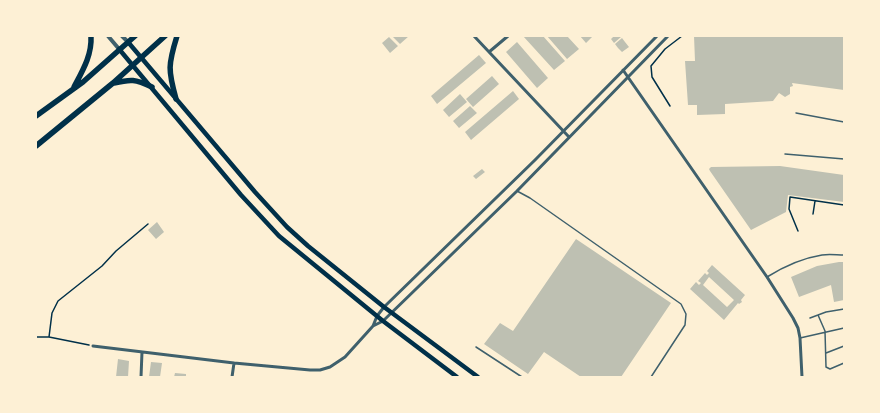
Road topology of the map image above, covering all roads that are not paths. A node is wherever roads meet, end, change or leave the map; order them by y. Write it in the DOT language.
graph roads {
  1 [pos="91,36"];
  2 [pos="108,36"];
  3 [pos="122,36"];
  4 [pos="134,36"];
  5 [pos="165,36"];
  6 [pos="177,36"];
  7 [pos="474,36"];
  8 [pos="508,36"];
  9 [pos="657,36"];
  10 [pos="668,36"];
  11 [pos="128,42"];
  12 [pos="120,49"];
  13 [pos="489,52"];
  14 [pos="141,58"];
  15 [pos="133,65"];
  16 [pos="623,70"];
  17 [pos="628,76"];
  18 [pos="113,83"];
  19 [pos="152,87"];
  20 [pos="73,89"];
  21 [pos="176,99"];
  22 [pos="796,113"];
  23 [pos="36,116"];
  24 [pos="844,122"];
  25 [pos="563,131"];
  26 [pos="568,138"];
  27 [pos="36,146"];
  28 [pos="785,154"];
  29 [pos="844,159"];
  30 [pos="517,191"];
  31 [pos="844,255"];
  32 [pos="767,277"];
  33 [pos="384,307"];
  34 [pos="844,309"];
  35 [pos="391,312"];
  36 [pos="818,315"];
  37 [pos="377,316"];
  38 [pos="810,318"];
  39 [pos="383,321"];
  40 [pos="373,326"];
  41 [pos="844,328"];
  42 [pos="825,331"];
  43 [pos="800,338"];
  44 [pos="93,346"];
  45 [pos="844,346"];
  46 [pos="476,347"];
  47 [pos="142,352"];
  48 [pos="826,353"];
  49 [pos="234,363"];
  50 [pos="844,363"];
  51 [pos="141,377"];
  52 [pos="232,377"];
  53 [pos="457,377"];
  54 [pos="478,377"];
  55 [pos="522,377"];
  56 [pos="651,377"];
  57 [pos="802,377"];
  1 -- 20 [label="highway"];
  2 -- 12 [label="street"];
  3 -- 11 [label="street"];
  4 -- 11 [label="highway"];
  5 -- 14 [label="highway"];
  6 -- 21 [label="highway"];
  7 -- 13 [label="street"];
  8 -- 13 [label="street"];
  9 -- 16 [label="street"];
  10 -- 17 [label="street"];
  11 -- 12 [label="highway"];
  11 -- 14 [label="main road"];
  12 -- 15 [label="main road"];
  12 -- 20 [label="highway"];
  13 -- 25 [label="street"];
  14 -- 15 [label="highway"];
  14 -- 21 [label="main road"];
  15 -- 18 [label="highway"];
  15 -- 19 [label="main road"];
  16 -- 17 [label="street"];
  16 -- 25 [label="street"];
  17 -- 26 [label="street"];
  17 -- 32 [label="street"];
  18 -- 19 [label="highway"];
  18 -- 27 [label="highway"];
  19 -- 37 [label="main road"];
  20 -- 23 [label="highway"];
  21 -- 33 [label="main road"];
  22 -- 24 [label="lane"];
  25 -- 26 [label="street"];
  25 -- 33 [label="street"];
  26 -- 30 [label="street"];
  28 -- 29 [label="lane"];
  30 -- 35 [label="street"];
  30 -- 56 [label="lane"];
  31 -- 32 [label="lane"];
  32 -- 43 [label="street"];
  33 -- 35 [label="main road"];
  33 -- 37 [label="street"];
  34 -- 36 [label="lane"];
  35 -- 39 [label="street"];
  35 -- 54 [label="main road"];
  36 -- 38 [label="lane"];
  36 -- 42 [label="lane"];
  37 -- 39 [label="main road"];
  37 -- 40 [label="street"];
  39 -- 40 [label="street"];
  39 -- 53 [label="main road"];
  40 -- 49 [label="street"];
  41 -- 42 [label="lane"];
  42 -- 43 [label="lane"];
  42 -- 48 [label="lane"];
  43 -- 57 [label="street"];
  44 -- 47 [label="street"];
  45 -- 48 [label="lane"];
  46 -- 55 [label="lane"];
  47 -- 49 [label="street"];
  47 -- 51 [label="street"];
  48 -- 50 [label="lane"];
  49 -- 52 [label="street"];
}
